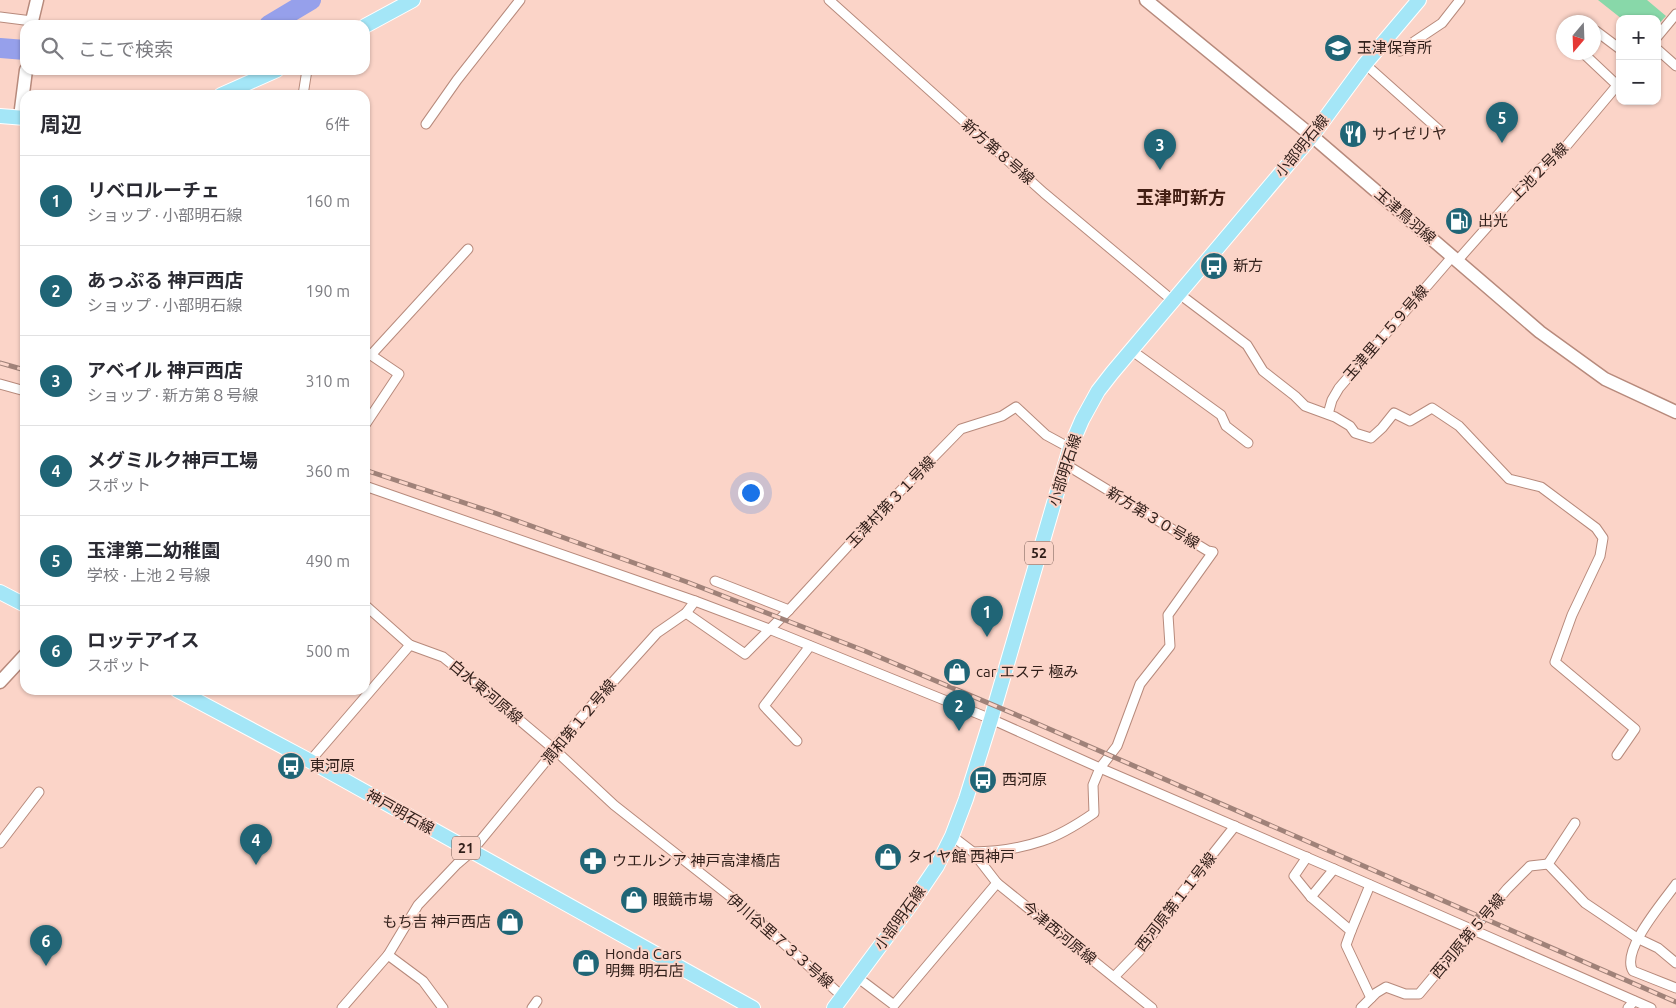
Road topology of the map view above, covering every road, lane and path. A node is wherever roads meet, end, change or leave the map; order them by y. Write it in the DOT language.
graph roads {
  1 [pos="37,0"];
  2 [pos="413,0"];
  3 [pos="520,0"];
  4 [pos="828,0"];
  5 [pos="1146,0"];
  6 [pos="1419,0"];
  7 [pos="1460,0"];
  8 [pos="1676,14"];
  9 [pos="0,17"];
  10 [pos="32,20"];
  11 [pos="20,21"];
  12 [pos="370,23"];
  13 [pos="1661,32"];
  14 [pos="1601,35"];
  15 [pos="1382,44"];
  16 [pos="1616,46"];
  17 [pos="1661,53"];
  18 [pos="1591,60"];
  19 [pos="1365,64"];
  20 [pos="1676,66"];
  21 [pos="26,75"];
  22 [pos="267,75"];
  23 [pos="306,75"];
  24 [pos="1616,82"];
  25 [pos="1616,86"];
  26 [pos="25,90"];
  27 [pos="232,90"];
  28 [pos="304,90"];
  29 [pos="20,115"];
  30 [pos="0,116"];
  31 [pos="426,124"];
  32 [pos="1439,130"];
  33 [pos="1312,136"];
  34 [pos="468,249"];
  35 [pos="1455,259"];
  36 [pos="1175,296"];
  37 [pos="1131,350"];
  38 [pos="370,351"];
  39 [pos="370,354"];
  40 [pos="0,384"];
  41 [pos="20,389"];
  42 [pos="1676,412"];
  43 [pos="1328,414"];
  44 [pos="370,418"];
  45 [pos="1248,443"];
  46 [pos="1070,448"];
  47 [pos="1065,464"];
  48 [pos="370,488"];
  49 [pos="715,581"];
  50 [pos="0,592"];
  51 [pos="694,601"];
  52 [pos="20,602"];
  53 [pos="370,609"];
  54 [pos="790,610"];
  55 [pos="686,613"];
  56 [pos="769,629"];
  57 [pos="410,645"];
  58 [pos="810,646"];
  59 [pos="20,660"];
  60 [pos="0,682"];
  61 [pos="370,691"];
  62 [pos="186,695"];
  63 [pos="367,695"];
  64 [pos="991,719"];
  65 [pos="797,741"];
  66 [pos="555,750"];
  67 [pos="1617,755"];
  68 [pos="310,761"];
  69 [pos="1100,768"];
  70 [pos="39,792"];
  71 [pos="1575,823"];
  72 [pos="1235,826"];
  73 [pos="952,836"];
  74 [pos="0,843"];
  75 [pos="471,852"];
  76 [pos="973,852"];
  77 [pos="1307,857"];
  78 [pos="1548,864"];
  79 [pos="1334,869"];
  80 [pos="997,883"];
  81 [pos="1676,884"];
  82 [pos="1370,885"];
  83 [pos="1311,897"];
  84 [pos="1472,930"];
  85 [pos="1352,931"];
  86 [pos="1637,938"];
  87 [pos="388,955"];
  88 [pos="1676,963"];
  89 [pos="857,977"];
  90 [pos="1114,977"];
  91 [pos="1676,988"];
  92 [pos="843,996"];
  93 [pos="1372,998"];
  94 [pos="1634,1001"];
  95 [pos="342,1008"];
  96 [pos="443,1008"];
  97 [pos="753,1008"];
  98 [pos="834,1008"];
  99 [pos="1152,1008"];
  100 [pos="1361,1008"];
  101 [pos="1628,1008"];
  102 [pos="1651,1008"];
  1 -- 10 [label="street"];
  2 -- 12 [label="main road"];
  3 -- 31 [label="street"];
  4 -- 36 [label="street, 新方第８号線"];
  5 -- 33 [label="street, 玉津鳥羽線"];
  6 -- 15 [label="main road, 小部明石線 / 52"];
  7 -- 15 [label="street"];
  8 -- 13 [label="street"];
  9 -- 11 [label="street"];
  14 -- 16 [label="street"];
  15 -- 19 [label="main road, 小部明石線 / 52"];
  17 -- 20 [label="street"];
  18 -- 24 [label="street"];
  19 -- 32 [label="street"];
  19 -- 33 [label="main road, 小部明石線 / 52"];
  21 -- 26 [label="street"];
  22 -- 27 [label="main road"];
  23 -- 28 [label="street"];
  25 -- 35 [label="street, 上池２号線"];
  29 -- 30 [label="main road"];
  33 -- 35 [label="street, 玉津鳥羽線"];
  33 -- 36 [label="main road, 小部明石線 / 52"];
  34 -- 38 [label="street"];
  35 -- 42 [label="street, 玉津鳥羽線"];
  35 -- 43 [label="street, 玉津里１５９号線"];
  36 -- 37 [label="main road, 小部明石線 / 52"];
  36 -- 43 [label="street, 新方第８号線"];
  37 -- 45 [label="street"];
  37 -- 46 [label="main road, 小部明石線 / 52"];
  39 -- 44 [label="street"];
  40 -- 41 [label="street"];
  43 -- 67 [label="street, 新方第８号線"];
  46 -- 47 [label="main road, 小部明石線 / 52"];
  46 -- 54 [label="street, 玉津村第３１号線"];
  47 -- 64 [label="main road, 小部明石線 / 52"];
  47 -- 69 [label="street, 新方第３０号線"];
  48 -- 51 [label="street"];
  49 -- 54 [label="street"];
  50 -- 52 [label="main road"];
  51 -- 55 [label="street, 潤和第１２号線"];
  51 -- 56 [label="street"];
  53 -- 57 [label="street, 白水東河原線"];
  54 -- 56 [label="street"];
  55 -- 56 [label="street"];
  55 -- 66 [label="street, 潤和第１２号線"];
  56 -- 58 [label="street"];
  57 -- 61 [label="street"];
  57 -- 66 [label="street, 白水東河原線"];
  58 -- 64 [label="street"];
  58 -- 65 [label="street"];
  59 -- 60 [label="street"];
  62 -- 68 [label="main road, 神戸明石線 / 21"];
  63 -- 68 [label="street"];
  64 -- 69 [label="street"];
  64 -- 73 [label="main road, 小部明石線 / 52"];
  66 -- 75 [label="street, 潤和第１２号線"];
  66 -- 92 [label="street, 伊川谷里７３３号線"];
  68 -- 75 [label="main road, 神戸明石線 / 21"];
  69 -- 72 [label="street"];
  69 -- 76 [label="street, 新方第３０号線"];
  70 -- 74 [label="street"];
  71 -- 78 [label="street"];
  72 -- 77 [label="street"];
  72 -- 90 [label="street, 西河原第１１号線"];
  73 -- 76 [label="street"];
  73 -- 89 [label="main road, 小部明石線 / 52"];
  75 -- 87 [label="street, 潤和第１２号線"];
  75 -- 97 [label="main road, 神戸明石線 / 21"];
  76 -- 80 [label="street, 今津西河原線"];
  77 -- 79 [label="street"];
  77 -- 83 [label="street"];
  78 -- 84 [label="street, 西河原第５号線"];
  78 -- 86 [label="street"];
  79 -- 82 [label="street"];
  79 -- 83 [label="street"];
  80 -- 89 [label="street"];
  80 -- 90 [label="street, 今津西河原線"];
  81 -- 86 [label="street"];
  82 -- 84 [label="street"];
  82 -- 85 [label="street"];
  83 -- 85 [label="street"];
  84 -- 93 [label="street, 西河原第５号線"];
  84 -- 94 [label="street"];
  85 -- 93 [label="street"];
  86 -- 88 [label="street"];
  86 -- 91 [label="street"];
  87 -- 95 [label="street, 潤和第１２号線"];
  87 -- 96 [label="street"];
  89 -- 92 [label="main road, 小部明石線 / 52"];
  90 -- 99 [label="street, 今津西河原線"];
  92 -- 98 [label="main road, 小部明石線 / 52"];
  93 -- 100 [label="street"];
  94 -- 101 [label="street"];
  94 -- 102 [label="street"];
}
